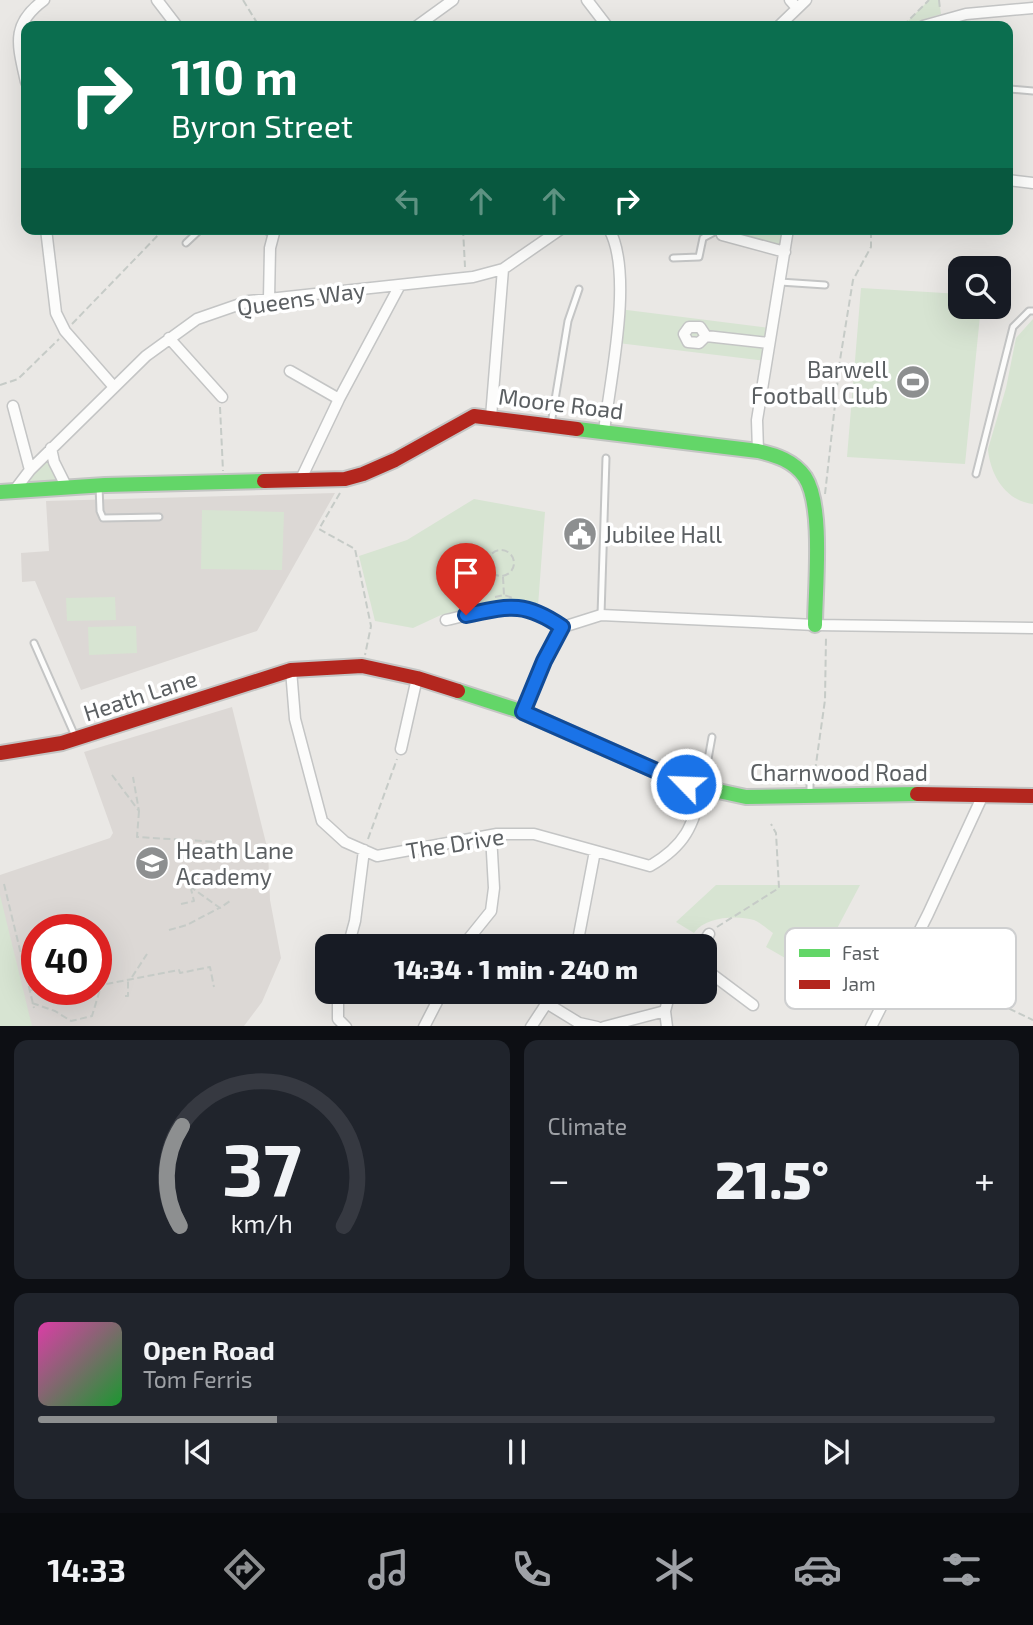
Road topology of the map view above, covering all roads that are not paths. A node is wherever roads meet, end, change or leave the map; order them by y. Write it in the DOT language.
graph roads {
  1 [pos="44,0"];
  2 [pos="157,0"];
  3 [pos="453,0"];
  4 [pos="587,0"];
  5 [pos="806,0"];
  6 [pos="793,4"];
  7 [pos="1033,8"];
  8 [pos="24,21"];
  9 [pos="173,21"];
  10 [pos="424,21"];
  11 [pos="603,21"];
  12 [pos="782,21"];
  13 [pos="949,21"];
  14 [pos="21,26"];
  15 [pos="21,58"];
  16 [pos="1013,89"];
  17 [pos="1033,90"];
  18 [pos="1013,181"];
  19 [pos="1033,183"];
  20 [pos="47,235"];
  21 [pos="195,235"];
  22 [pos="274,235"];
  23 [pos="552,235"];
  24 [pos="611,235"];
  25 [pos="709,235"];
  26 [pos="722,235"];
  27 [pos="787,235"];
  28 [pos="186,243"];
  29 [pos="785,252"];
  30 [pos="673,258"];
  31 [pos="503,268"];
  32 [pos="780,282"];
  33 [pos="400,285"];
  34 [pos="825,285"];
  35 [pos="579,289"];
  36 [pos="268,299"];
  37 [pos="1033,311"];
  38 [pos="706,336"];
  39 [pos="169,338"];
  40 [pos="769,343"];
  41 [pos="290,371"];
  42 [pos="114,387"];
  43 [pos="222,397"];
  44 [pos="339,399"];
  45 [pos="13,406"];
  46 [pos="491,416"];
  47 [pos="551,424"];
  48 [pos="604,431"];
  49 [pos="51,448"];
  50 [pos="758,451"];
  51 [pos="606,458"];
  52 [pos="30,470"];
  53 [pos="976,474"];
  54 [pos="300,481"];
  55 [pos="99,486"];
  56 [pos="67,488"];
  57 [pos="7,491"];
  58 [pos="159,517"];
  59 [pos="601,615"];
  60 [pos="446,620"];
  61 [pos="820,625"];
  62 [pos="562,627"];
  63 [pos="1033,628"];
  64 [pos="34,643"];
  65 [pos="290,670"];
  66 [pos="417,678"];
  67 [pos="523,712"];
  68 [pos="712,737"];
  69 [pos="76,739"];
  70 [pos="401,749"];
  71 [pos="0,753"];
  72 [pos="810,776"];
  73 [pos="703,788"];
  74 [pos="983,795"];
  75 [pos="810,796"];
  76 [pos="1033,796"];
  77 [pos="491,835"];
  78 [pos="364,850"];
  79 [pos="595,851"];
  80 [pos="920,928"];
  81 [pos="352,934"];
  82 [pos="472,934"];
  83 [pos="578,934"];
  84 [pos="717,978"];
  85 [pos="338,1004"];
  86 [pos="436,1004"];
  87 [pos="548,1004"];
  88 [pos="667,1004"];
  89 [pos="752,1005"];
  90 [pos="880,1009"];
  91 [pos="665,1011"];
  92 [pos="345,1026"];
  93 [pos="425,1026"];
  94 [pos="532,1026"];
  95 [pos="592,1026"];
  96 [pos="608,1026"];
  97 [pos="667,1026"];
  98 [pos="872,1026"];
  1 -- 8 [label="street"];
  2 -- 9 [label="street"];
  3 -- 10 [label="street"];
  4 -- 11 [label="street"];
  5 -- 6 [label="street"];
  6 -- 12 [label="street"];
  7 -- 13 [label="street"];
  14 -- 15 [label="street"];
  16 -- 17 [label="lane"];
  18 -- 19 [label="street"];
  20 -- 42 [label="street"];
  21 -- 28 [label="lane"];
  22 -- 36 [label="street"];
  23 -- 31 [label="street, Queens Way"];
  24 -- 48 [label="street"];
  25 -- 30 [label="lane"];
  26 -- 29 [label="street"];
  27 -- 29 [label="street"];
  29 -- 32 [label="street"];
  31 -- 33 [label="street, Queens Way"];
  31 -- 46 [label="street"];
  32 -- 34 [label="lane"];
  32 -- 40 [label="street"];
  33 -- 36 [label="street, Queens Way"];
  33 -- 44 [label="street"];
  35 -- 47 [label="lane"];
  36 -- 39 [label="street, Queens Way"];
  37 -- 53 [label="lane"];
  38 -- 40 [label="street"];
  39 -- 42 [label="street, Queens Way"];
  39 -- 43 [label="street"];
  40 -- 50 [label="street"];
  41 -- 44 [label="street"];
  42 -- 49 [label="street, Queens Way"];
  44 -- 54 [label="street"];
  45 -- 52 [label="street"];
  46 -- 47 [label="street, Moore Road"];
  46 -- 54 [label="street, Moore Road"];
  47 -- 48 [label="street, Moore Road"];
  48 -- 50 [label="street, Moore Road"];
  49 -- 52 [label="street, Queens Way"];
  49 -- 56 [label="street"];
  50 -- 61 [label="street, Moore Road"];
  51 -- 59 [label="lane"];
  52 -- 57 [label="street, Queens Way"];
  54 -- 55 [label="street, Moore Road"];
  55 -- 56 [label="street, Moore Road"];
  55 -- 58 [label="lane"];
  56 -- 57 [label="street, Moore Road"];
  59 -- 61 [label="street"];
  59 -- 62 [label="street"];
  60 -- 62 [label="street"];
  61 -- 63 [label="street"];
  62 -- 67 [label="street"];
  64 -- 69 [label="lane"];
  65 -- 66 [label="street, Charnwood Road"];
  65 -- 69 [label="street, Heath Lane"];
  65 -- 78 [label="street, The Drive"];
  66 -- 67 [label="street, Charnwood Road"];
  66 -- 70 [label="street"];
  67 -- 73 [label="street, Charnwood Road"];
  68 -- 73 [label="lane"];
  69 -- 71 [label="street, Heath Lane"];
  72 -- 75 [label="lane"];
  73 -- 75 [label="street, Charnwood Road"];
  73 -- 79 [label="street, The Drive"];
  74 -- 75 [label="street, Charnwood Road"];
  74 -- 76 [label="street, Charnwood Road"];
  74 -- 80 [label="street"];
  77 -- 78 [label="street, The Drive"];
  77 -- 79 [label="street, The Drive"];
  77 -- 82 [label="street"];
  78 -- 81 [label="street"];
  79 -- 83 [label="street"];
  84 -- 89 [label="street"];
  85 -- 92 [label="street"];
  86 -- 93 [label="street"];
  87 -- 94 [label="street"];
  87 -- 95 [label="street"];
  88 -- 91 [label="street"];
  90 -- 98 [label="street"];
  91 -- 96 [label="street"];
  91 -- 97 [label="street"];
}
